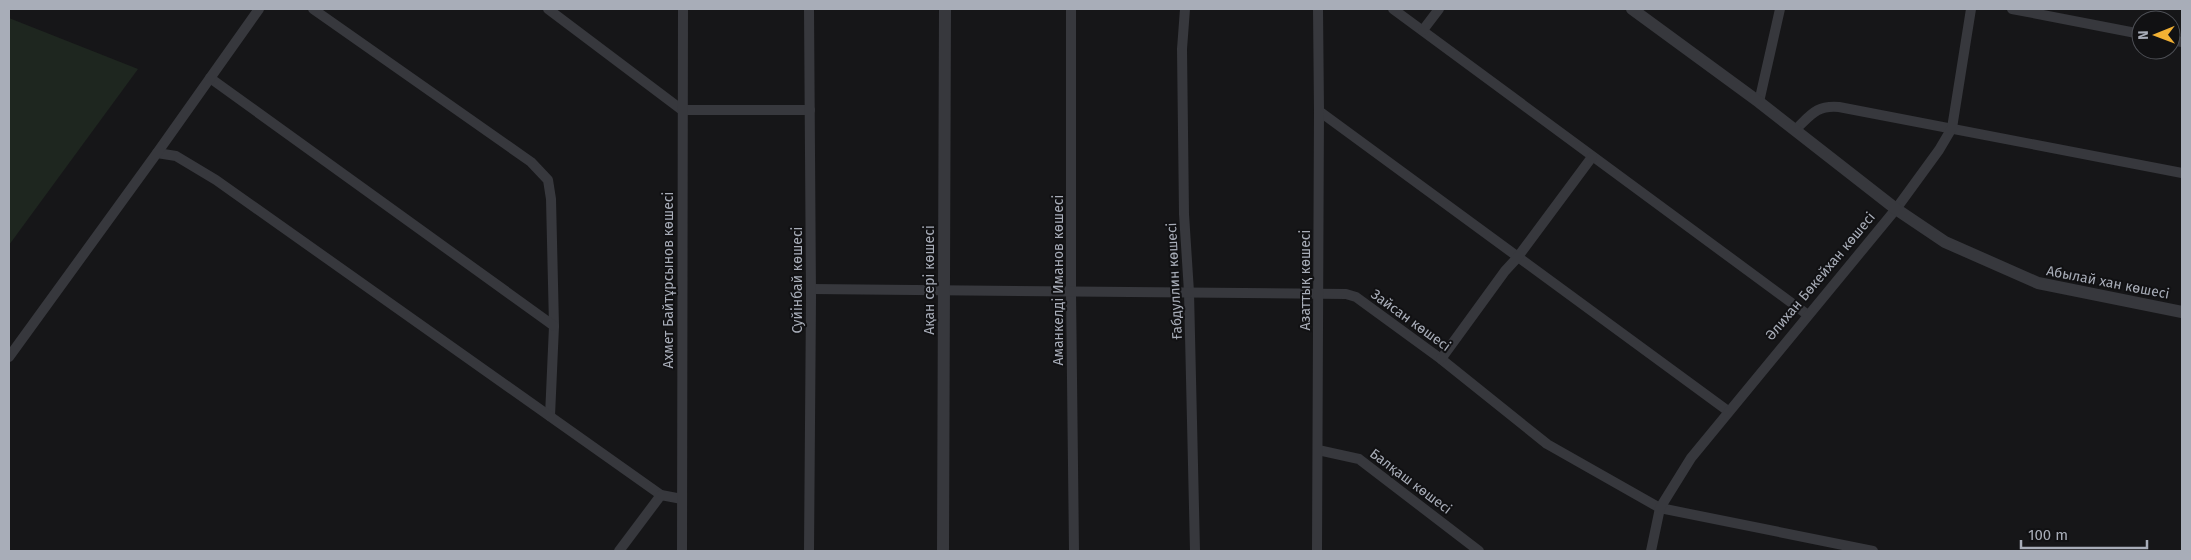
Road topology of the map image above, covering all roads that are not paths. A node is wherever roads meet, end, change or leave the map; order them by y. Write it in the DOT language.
graph roads {
  1 [pos="259,9"];
  2 [pos="313,9"];
  3 [pos="548,9"];
  4 [pos="683,9"];
  5 [pos="809,9"];
  6 [pos="945,9"];
  7 [pos="1071,9"];
  8 [pos="1185,9"];
  9 [pos="1318,9"];
  10 [pos="1393,9"];
  11 [pos="1439,9"];
  12 [pos="1632,9"];
  13 [pos="1780,9"];
  14 [pos="1971,9"];
  15 [pos="2012,9"];
  16 [pos="1423,30"];
  17 [pos="2131,32"];
  18 [pos="210,78"];
  19 [pos="1759,102"];
  20 [pos="682,110"];
  21 [pos="810,110"];
  22 [pos="1320,111"];
  23 [pos="1952,128"];
  24 [pos="1795,130"];
  25 [pos="157,153"];
  26 [pos="1592,157"];
  27 [pos="2182,173"];
  28 [pos="1896,209"];
  29 [pos="1517,258"];
  30 [pos="811,289"];
  31 [pos="944,290"];
  32 [pos="1071,292"];
  33 [pos="1190,292"];
  34 [pos="1318,293"];
  35 [pos="2182,312"];
  36 [pos="1808,315"];
  37 [pos="554,326"];
  38 [pos="9,357"];
  39 [pos="1442,359"];
  40 [pos="1728,411"];
  41 [pos="550,416"];
  42 [pos="1318,450"];
  43 [pos="661,495"];
  44 [pos="682,499"];
  45 [pos="1660,508"];
  46 [pos="619,551"];
  47 [pos="682,551"];
  48 [pos="809,551"];
  49 [pos="943,551"];
  50 [pos="1074,551"];
  51 [pos="1195,551"];
  52 [pos="1316,551"];
  53 [pos="1479,551"];
  54 [pos="1651,551"];
  55 [pos="1873,551"];
  1 -- 18 [label="street"];
  2 -- 37 [label="street"];
  3 -- 20 [label="street"];
  4 -- 20 [label="street, Ахмет Байтұрсынов көшесі"];
  5 -- 21 [label="street, Суйінбай көшесі"];
  6 -- 31 [label="street, Ақан сері көшесі"];
  7 -- 32 [label="street, Аманкелді Иманов көшесі"];
  8 -- 33 [label="street, Ғабдуллин көшесі"];
  9 -- 22 [label="street, Азаттық көшесі"];
  10 -- 16 [label="street"];
  11 -- 16 [label="street"];
  12 -- 19 [label="street, Әлихан Бөкейхан көшесі"];
  13 -- 19 [label="street"];
  14 -- 23 [label="street"];
  15 -- 17 [label="street"];
  16 -- 26 [label="street"];
  18 -- 25 [label="street"];
  18 -- 37 [label="street"];
  19 -- 24 [label="street, Әлихан Бөкейхан көшесі"];
  20 -- 21 [label="street"];
  20 -- 44 [label="street, Ахмет Байтұрсынов көшесі"];
  21 -- 30 [label="street, Суйінбай көшесі"];
  22 -- 29 [label="street"];
  22 -- 34 [label="street, Азаттық көшесі"];
  23 -- 24 [label="street"];
  23 -- 27 [label="street"];
  23 -- 28 [label="street"];
  24 -- 28 [label="street, Әлихан Бөкейхан көшесі"];
  25 -- 38 [label="street"];
  25 -- 41 [label="street"];
  26 -- 29 [label="street"];
  26 -- 36 [label="street"];
  28 -- 35 [label="street, Абылай хан көшесі"];
  28 -- 36 [label="street, Әлихан Бөкейхан көшесі"];
  29 -- 39 [label="street"];
  29 -- 40 [label="street"];
  30 -- 31 [label="street, Зайсан көшесі"];
  30 -- 48 [label="street, Суйінбай көшесі"];
  31 -- 32 [label="street, Зайсан көшесі"];
  31 -- 49 [label="street, Ақан сері көшесі"];
  32 -- 33 [label="street, Зайсан көшесі"];
  32 -- 50 [label="street, Аманкелді Иманов көшесі"];
  33 -- 34 [label="street, Зайсан көшесі"];
  33 -- 51 [label="street, Ғабдуллин көшесі"];
  34 -- 39 [label="street, Зайсан көшесі"];
  34 -- 42 [label="street, Азаттық көшесі"];
  36 -- 40 [label="street, Әлихан Бөкейхан көшесі"];
  37 -- 41 [label="street"];
  39 -- 45 [label="street, Зайсан көшесі"];
  40 -- 45 [label="street, Әлихан Бөкейхан көшесі"];
  41 -- 43 [label="street"];
  42 -- 52 [label="street, Азаттық көшесі"];
  42 -- 53 [label="street, Балқаш көшесі"];
  43 -- 44 [label="street"];
  43 -- 46 [label="street"];
  44 -- 47 [label="street, Ахмет Байтұрсынов көшесі"];
  45 -- 54 [label="street, Әлихан Бөкейхан көшесі"];
  45 -- 55 [label="street, Зайсан көшесі"];
}
